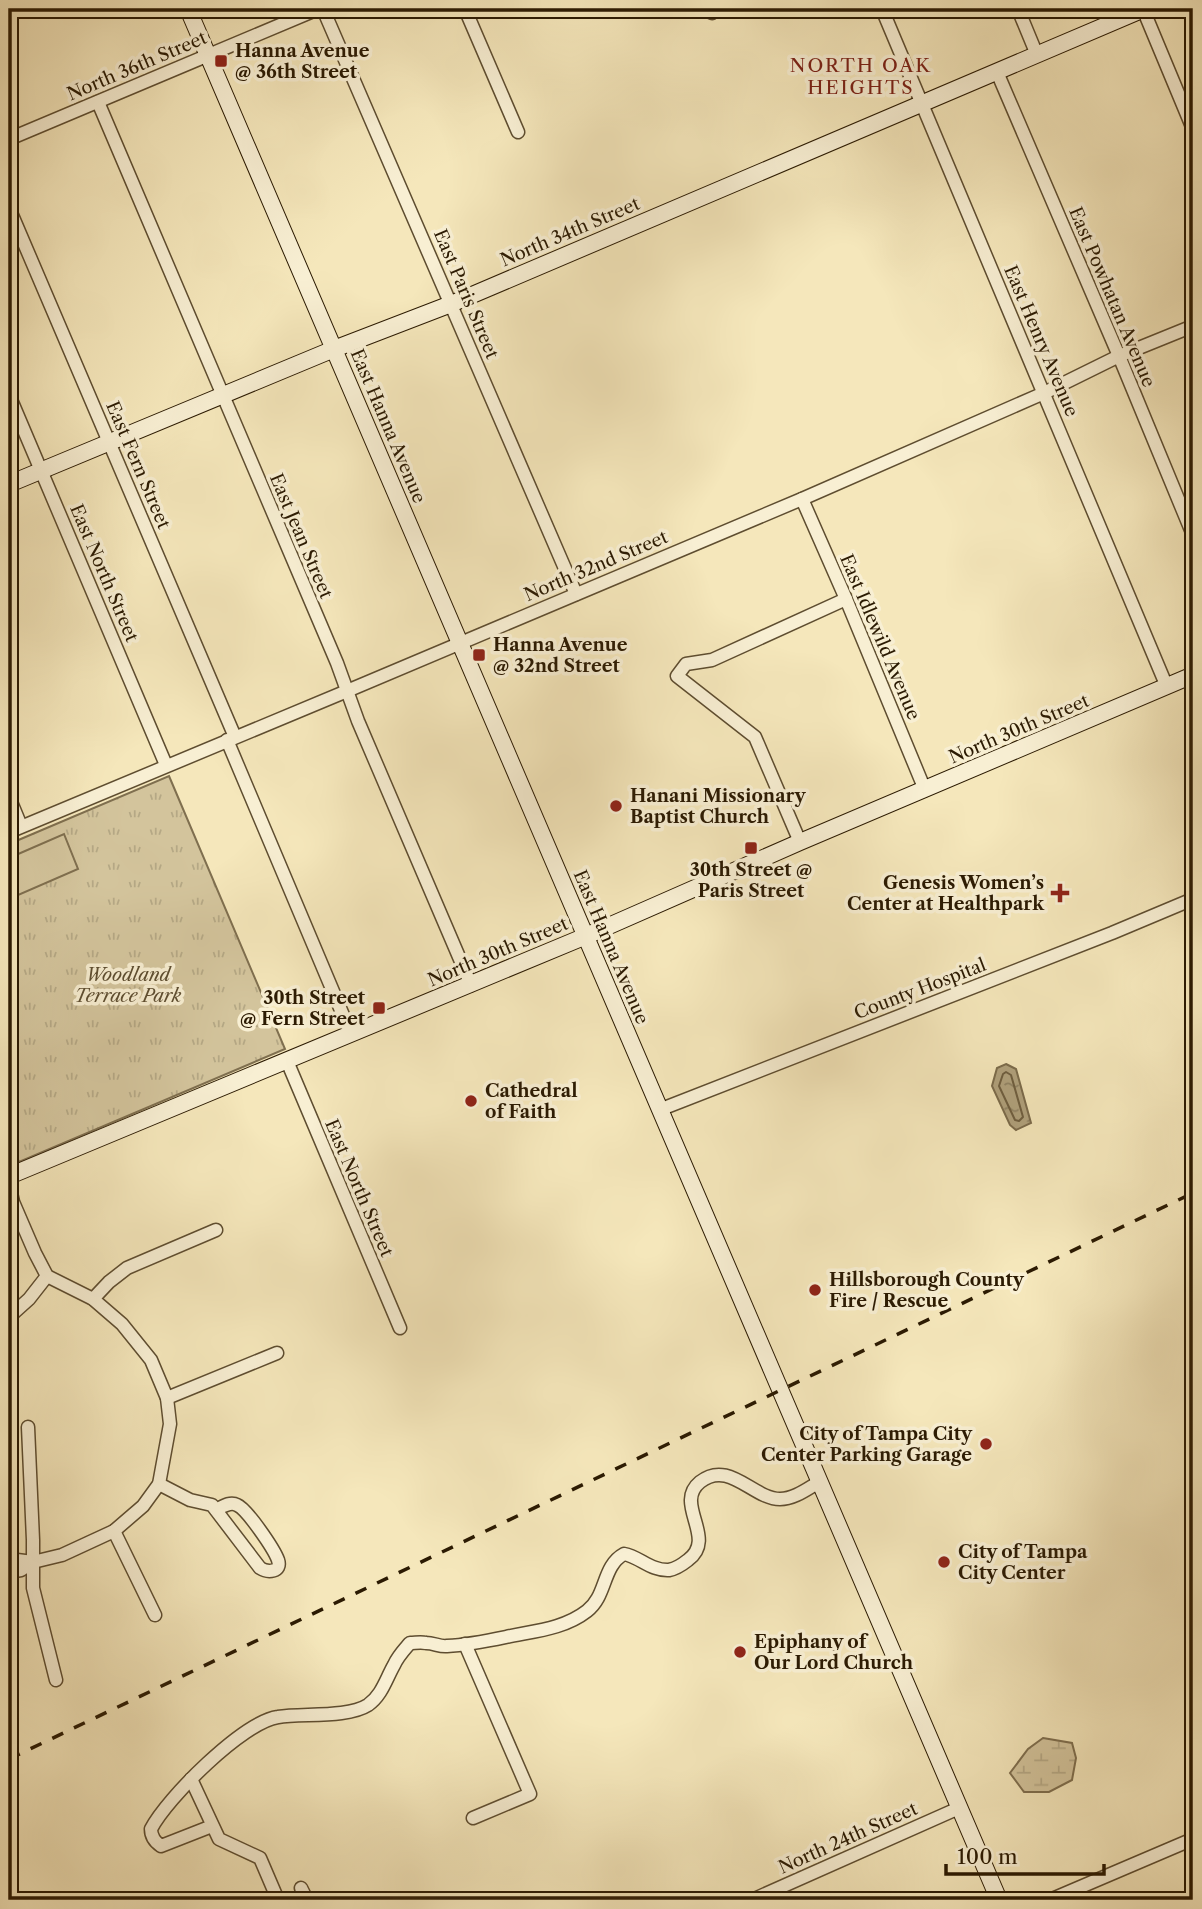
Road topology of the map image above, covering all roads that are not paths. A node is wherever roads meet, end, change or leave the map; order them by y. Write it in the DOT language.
graph roads {
  1 [pos="188,9"];
  2 [pos="320,9"];
  3 [pos="465,9"];
  4 [pos="882,9"];
  5 [pos="1018,9"];
  6 [pos="1143,9"];
  7 [pos="208,55"];
  8 [pos="1037,55"];
  9 [pos="997,72"];
  10 [pos="98,102"];
  11 [pos="922,103"];
  12 [pos="1193,129"];
  13 [pos="518,132"];
  14 [pos="9,139"];
  15 [pos="9,208"];
  16 [pos="451,304"];
  17 [pos="1193,326"];
  18 [pos="334,349"];
  19 [pos="1119,356"];
  20 [pos="1044,393"];
  21 [pos="9,395"];
  22 [pos="222,395"];
  23 [pos="110,442"];
  24 [pos="41,471"];
  25 [pos="9,484"];
  26 [pos="802,499"];
  27 [pos="1193,536"];
  28 [pos="576,594"];
  29 [pos="846,599"];
  30 [pos="461,642"];
  31 [pos="1193,675"];
  32 [pos="1167,687"];
  33 [pos="346,691"];
  34 [pos="231,738"];
  35 [pos="166,765"];
  36 [pos="925,790"];
  37 [pos="9,797"];
  38 [pos="15,829"];
  39 [pos="800,842"];
  40 [pos="1193,899"];
  41 [pos="586,936"];
  42 [pos="471,985"];
  43 [pos="351,1034"];
  44 [pos="287,1061"];
  45 [pos="659,1110"];
  46 [pos="9,1177"];
  47 [pos="9,1184"];
  48 [pos="216,1230"];
  49 [pos="47,1276"];
  50 [pos="93,1299"];
  51 [pos="9,1317"];
  52 [pos="400,1328"];
  53 [pos="277,1353"];
  54 [pos="167,1398"];
  55 [pos="28,1427"];
  56 [pos="819,1482"];
  57 [pos="159,1484"];
  58 [pos="216,1510"];
  59 [pos="114,1531"];
  60 [pos="9,1559"];
  61 [pos="33,1562"];
  62 [pos="9,1572"];
  63 [pos="155,1615"];
  64 [pos="465,1644"];
  65 [pos="55,1680"];
  66 [pos="191,1779"];
  67 [pos="959,1808"];
  68 [pos="473,1818"];
  69 [pos="212,1826"];
  70 [pos="1193,1839"];
  71 [pos="301,1888"];
  72 [pos="278,1900"];
  73 [pos="307,1900"];
  74 [pos="752,1900"];
  75 [pos="999,1900"];
  76 [pos="1050,1900"];
  1 -- 7 [label="street, East Hanna Avenue"];
  2 -- 7 [label="street, North 36th Street"];
  2 -- 16 [label="street, East Paris Street"];
  3 -- 13 [label="street"];
  4 -- 11 [label="street, East Henry Avenue"];
  5 -- 8 [label="street"];
  6 -- 8 [label="street, North 34th Street"];
  6 -- 12 [label="street"];
  7 -- 10 [label="street, North 36th Street"];
  7 -- 18 [label="street, East Hanna Avenue"];
  8 -- 9 [label="street, North 34th Street"];
  9 -- 11 [label="street, North 34th Street"];
  9 -- 19 [label="street, East Powhatan Avenue"];
  10 -- 14 [label="street, North 36th Street"];
  10 -- 22 [label="street, East Jean Street"];
  11 -- 16 [label="street, North 34th Street"];
  11 -- 20 [label="street, East Henry Avenue"];
  15 -- 23 [label="street, East Fern Street"];
  16 -- 18 [label="street, North 34th Street"];
  16 -- 28 [label="street, East Paris Street"];
  17 -- 19 [label="street, North 32nd Street"];
  18 -- 22 [label="street, North 34th Street"];
  18 -- 30 [label="street, East Hanna Avenue"];
  19 -- 20 [label="street, North 32nd Street"];
  19 -- 27 [label="street, East Powhatan Avenue"];
  20 -- 26 [label="street, North 32nd Street"];
  20 -- 32 [label="street, East Henry Avenue"];
  21 -- 24 [label="street, East North Street"];
  22 -- 23 [label="street, North 34th Street"];
  22 -- 33 [label="street, East Jean Street"];
  23 -- 24 [label="street, North 34th Street"];
  23 -- 34 [label="street, East Fern Street"];
  24 -- 25 [label="street, North 34th Street"];
  24 -- 35 [label="street, East North Street"];
  26 -- 28 [label="street, North 32nd Street"];
  26 -- 29 [label="street, East Idlewild Avenue"];
  28 -- 30 [label="street, North 32nd Street"];
  29 -- 36 [label="street, East Idlewild Avenue"];
  29 -- 39 [label="street"];
  30 -- 33 [label="street, North 32nd Street"];
  30 -- 41 [label="street, East Hanna Avenue"];
  31 -- 32 [label="street, North 30th Street"];
  32 -- 36 [label="street, North 30th Street"];
  33 -- 34 [label="street, North 32nd Street"];
  33 -- 42 [label="street, East Jean Street"];
  34 -- 35 [label="street, North 32nd Street"];
  34 -- 43 [label="street, East Fern Street"];
  35 -- 38 [label="street, North 32nd Street"];
  36 -- 39 [label="street, North 30th Street"];
  37 -- 38 [label="street"];
  39 -- 41 [label="street, North 30th Street"];
  40 -- 45 [label="street, County Hospital"];
  41 -- 42 [label="street, North 30th Street"];
  41 -- 45 [label="street, East Hanna Avenue"];
  42 -- 43 [label="street, North 30th Street"];
  43 -- 44 [label="street, North 30th Street"];
  44 -- 46 [label="street, North 30th Street"];
  44 -- 52 [label="street, East North Street"];
  45 -- 56 [label="street, East Hanna Avenue"];
  47 -- 49 [label="street"];
  48 -- 50 [label="street"];
  49 -- 50 [label="street"];
  49 -- 51 [label="street"];
  50 -- 54 [label="street"];
  53 -- 54 [label="street"];
  54 -- 57 [label="street"];
  55 -- 61 [label="street"];
  56 -- 64 [label="street"];
  56 -- 67 [label="street, East Hanna Avenue"];
  57 -- 58 [label="street"];
  57 -- 59 [label="street"];
  58 -- 58 [label="street"];
  59 -- 61 [label="street"];
  59 -- 63 [label="street"];
  60 -- 61 [label="street"];
  61 -- 62 [label="street"];
  61 -- 65 [label="street"];
  64 -- 66 [label="street"];
  64 -- 68 [label="street"];
  66 -- 69 [label="street"];
  66 -- 69 [label="street"];
  67 -- 74 [label="street, North 24th Street"];
  67 -- 75 [label="street, East Hanna Avenue"];
  69 -- 72 [label="street"];
  70 -- 76 [label="street"];
  71 -- 73 [label="street"];
}
